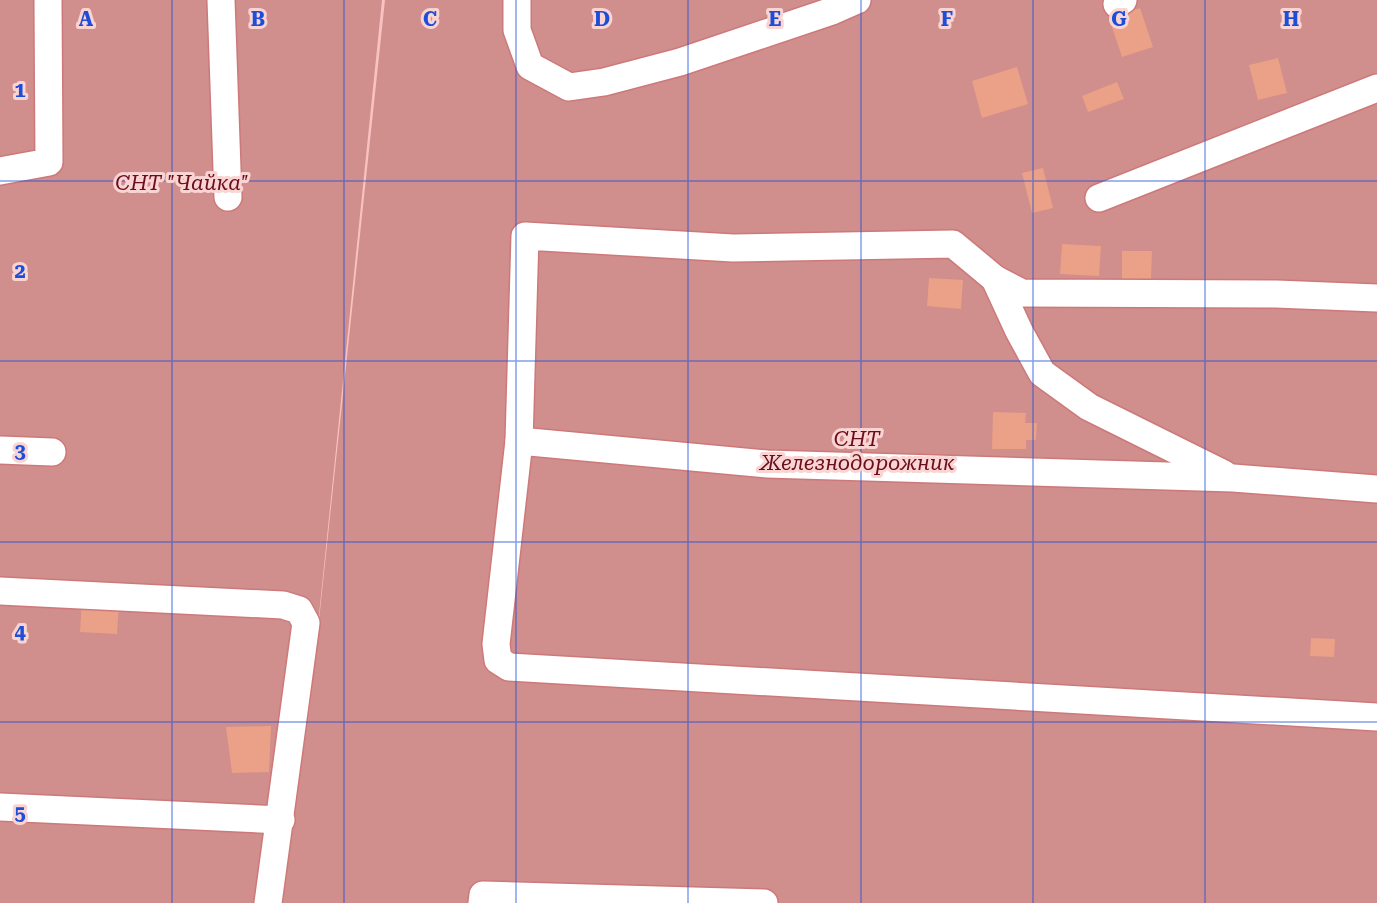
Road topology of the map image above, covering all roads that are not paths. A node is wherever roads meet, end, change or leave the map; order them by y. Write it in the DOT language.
graph roads {
  1 [pos="48,0"];
  2 [pos="221,0"];
  3 [pos="517,0"];
  4 [pos="857,0"];
  5 [pos="1377,88"];
  6 [pos="0,171"];
  7 [pos="228,197"];
  8 [pos="1099,198"];
  9 [pos="995,279"];
  10 [pos="1377,298"];
  11 [pos="519,441"];
  12 [pos="0,450"];
  13 [pos="52,452"];
  14 [pos="1233,478"];
  15 [pos="1377,489"];
  16 [pos="0,591"];
  17 [pos="1377,717"];
  18 [pos="0,807"];
  19 [pos="281,819"];
  20 [pos="268,903"];
  21 [pos="482,903"];
  22 [pos="764,903"];
  1 -- 6 [label="lane"];
  2 -- 7 [label="lane"];
  3 -- 4 [label="lane"];
  5 -- 8 [label="lane"];
  9 -- 10 [label="lane"];
  9 -- 11 [label="lane"];
  9 -- 14 [label="lane"];
  11 -- 14 [label="lane"];
  11 -- 17 [label="lane"];
  12 -- 13 [label="lane"];
  14 -- 15 [label="lane"];
  16 -- 19 [label="lane"];
  18 -- 19 [label="lane"];
  19 -- 20 [label="lane"];
  21 -- 22 [label="lane"];
}
